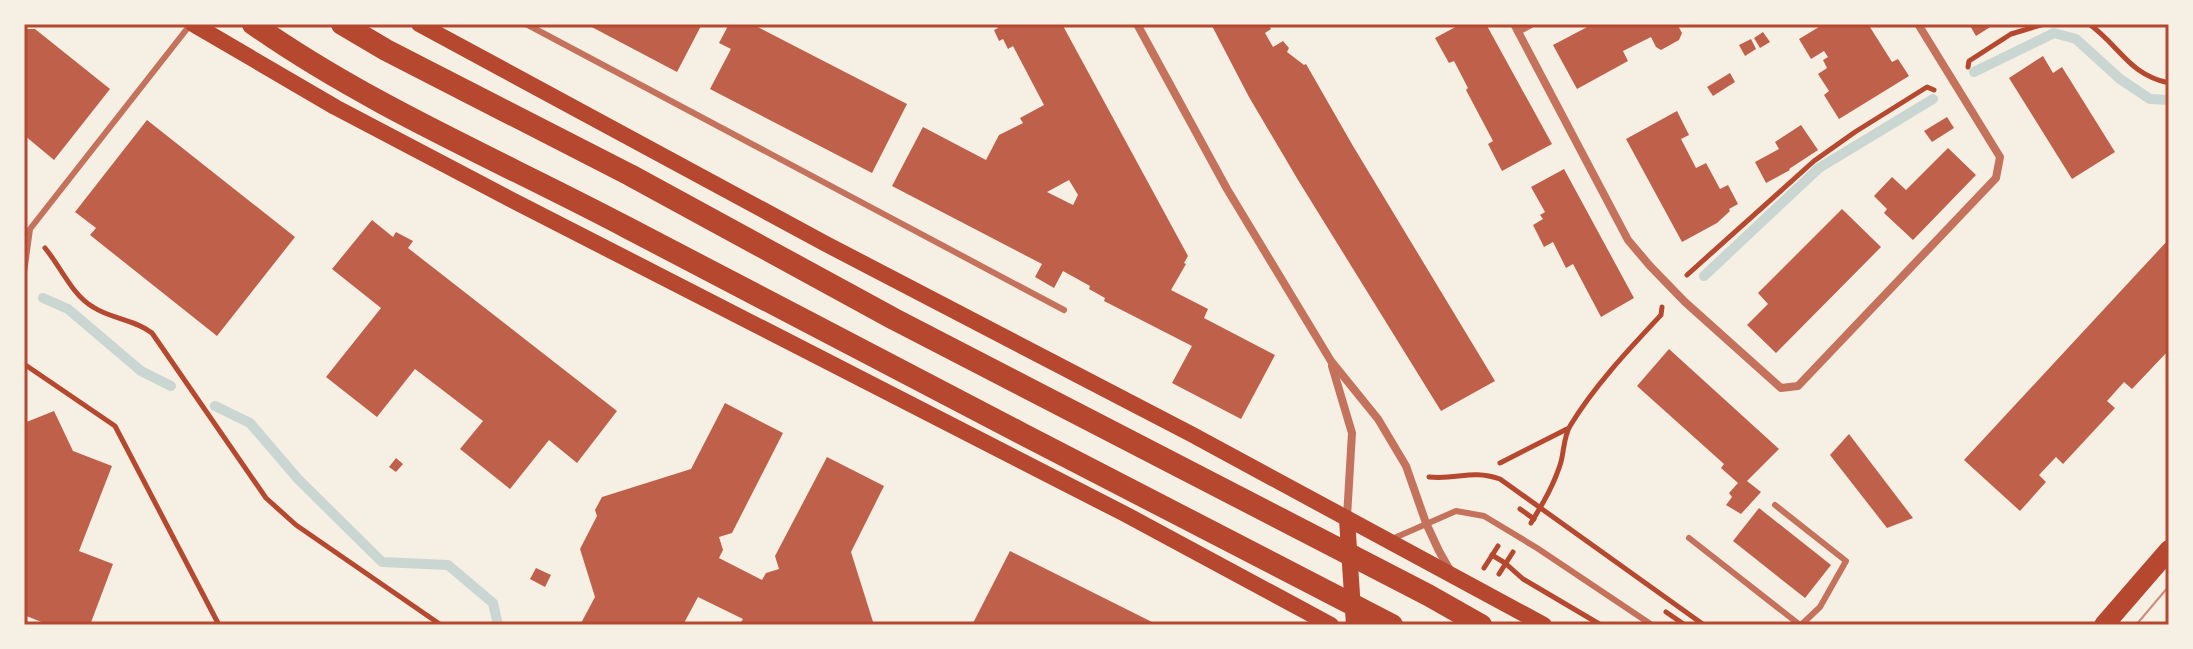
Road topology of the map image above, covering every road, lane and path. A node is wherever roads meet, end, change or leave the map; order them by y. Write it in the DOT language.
graph roads {
  1 [pos="192,24"];
  2 [pos="253,24"];
  3 [pos="342,24"];
  4 [pos="419,24"];
  5 [pos="526,24"];
  6 [pos="1137,24"];
  7 [pos="1531,24"];
  8 [pos="1918,24"];
  9 [pos="2044,24"];
  10 [pos="2089,24"];
  11 [pos="1516,28"];
  12 [pos="1967,73"];
  13 [pos="2169,83"];
  14 [pos="1938,92"];
  15 [pos="56,261"];
  16 [pos="24,273"];
  17 [pos="1685,277"];
  18 [pos="1064,310"];
  19 [pos="1661,315"];
  20 [pos="1331,361"];
  21 [pos="24,364"];
  22 [pos="1568,429"];
  23 [pos="1500,463"];
  24 [pos="1406,466"];
  25 [pos="1775,505"];
  26 [pos="1541,508"];
  27 [pos="1347,519"];
  28 [pos="1426,523"];
  29 [pos="1689,538"];
  30 [pos="1389,541"];
  31 [pos="1498,545"];
  32 [pos="2169,550"];
  33 [pos="1492,555"];
  34 [pos="1486,564"];
  35 [pos="1453,576"];
  36 [pos="219,625"];
  37 [pos="441,625"];
  38 [pos="1331,625"];
  39 [pos="1354,625"];
  40 [pos="1392,625"];
  41 [pos="1481,625"];
  42 [pos="1544,625"];
  43 [pos="1601,625"];
  44 [pos="1652,625"];
  45 [pos="1704,625"];
  46 [pos="1800,625"];
  47 [pos="2104,625"];
  1 -- 16 [label="lane"];
  1 -- 38 [label="main road"];
  2 -- 40 [label="highway"];
  3 -- 41 [label="highway"];
  4 -- 27 [label="main road"];
  5 -- 18 [label="lane"];
  6 -- 20 [label="street"];
  7 -- 11 [label="street"];
  8 -- 11 [label="street"];
  9 -- 12 [label="path"];
  10 -- 13 [label="path"];
  14 -- 17 [label="path"];
  15 -- 37 [label="path"];
  19 -- 22 [label="path"];
  20 -- 24 [label="street"];
  20 -- 27 [label="street"];
  21 -- 36 [label="path"];
  22 -- 23 [label="path"];
  22 -- 26 [label="path"];
  24 -- 26 [label="path"];
  24 -- 28 [label="street"];
  25 -- 46 [label="lane"];
  26 -- 45 [label="path"];
  27 -- 30 [label="main road"];
  27 -- 39 [label="main road"];
  28 -- 30 [label="lane"];
  28 -- 35 [label="street"];
  28 -- 44 [label="lane"];
  29 -- 46 [label="lane"];
  30 -- 35 [label="main road"];
  31 -- 33 [label="path"];
  32 -- 47 [label="main road"];
  33 -- 34 [label="path"];
  33 -- 43 [label="path"];
  35 -- 42 [label="main road"];
}
